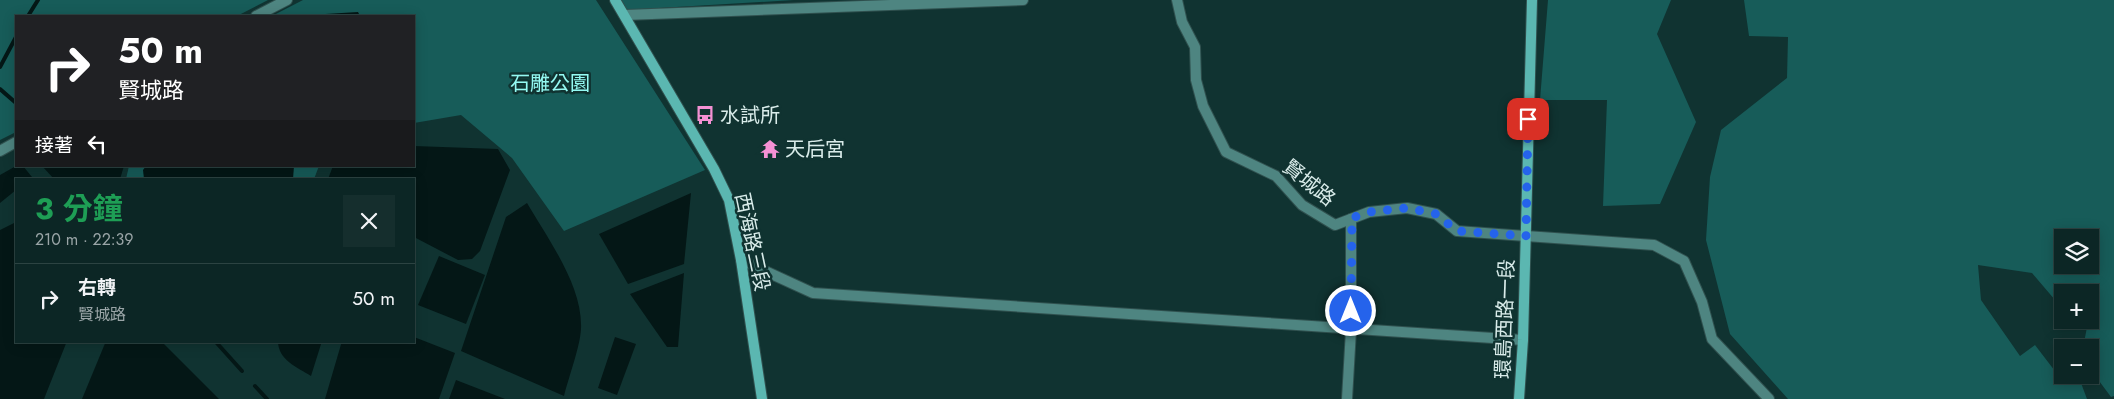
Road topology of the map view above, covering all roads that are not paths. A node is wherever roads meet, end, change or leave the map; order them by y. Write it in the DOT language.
graph roads {
  1 [pos="287,0"];
  2 [pos="615,0"];
  3 [pos="1023,0"];
  4 [pos="1177,0"];
  5 [pos="1532,0"];
  6 [pos="258,15"];
  7 [pos="625,15"];
  8 [pos="15,143"];
  9 [pos="0,151"];
  10 [pos="1352,218"];
  11 [pos="1526,236"];
  12 [pos="741,260"];
  13 [pos="1351,330"];
  14 [pos="1523,340"];
  15 [pos="762,399"];
  16 [pos="1347,399"];
  17 [pos="1519,399"];
  18 [pos="1769,399"];
  1 -- 6 [label="street"];
  2 -- 7 [label="main road, 西海路三段"];
  3 -- 7 [label="street"];
  4 -- 10 [label="street, 賢城路"];
  5 -- 11 [label="main road, 環島西路一段"];
  7 -- 12 [label="main road, 西海路三段"];
  8 -- 9 [label="street"];
  10 -- 11 [label="street, 賢城路"];
  10 -- 13 [label="street"];
  11 -- 14 [label="main road, 環島西路一段"];
  11 -- 18 [label="street, 賢城路"];
  12 -- 13 [label="street"];
  12 -- 15 [label="main road, 西海路三段"];
  13 -- 14 [label="street"];
  13 -- 16 [label="street"];
  14 -- 17 [label="main road, 環島西路一段"];
}
